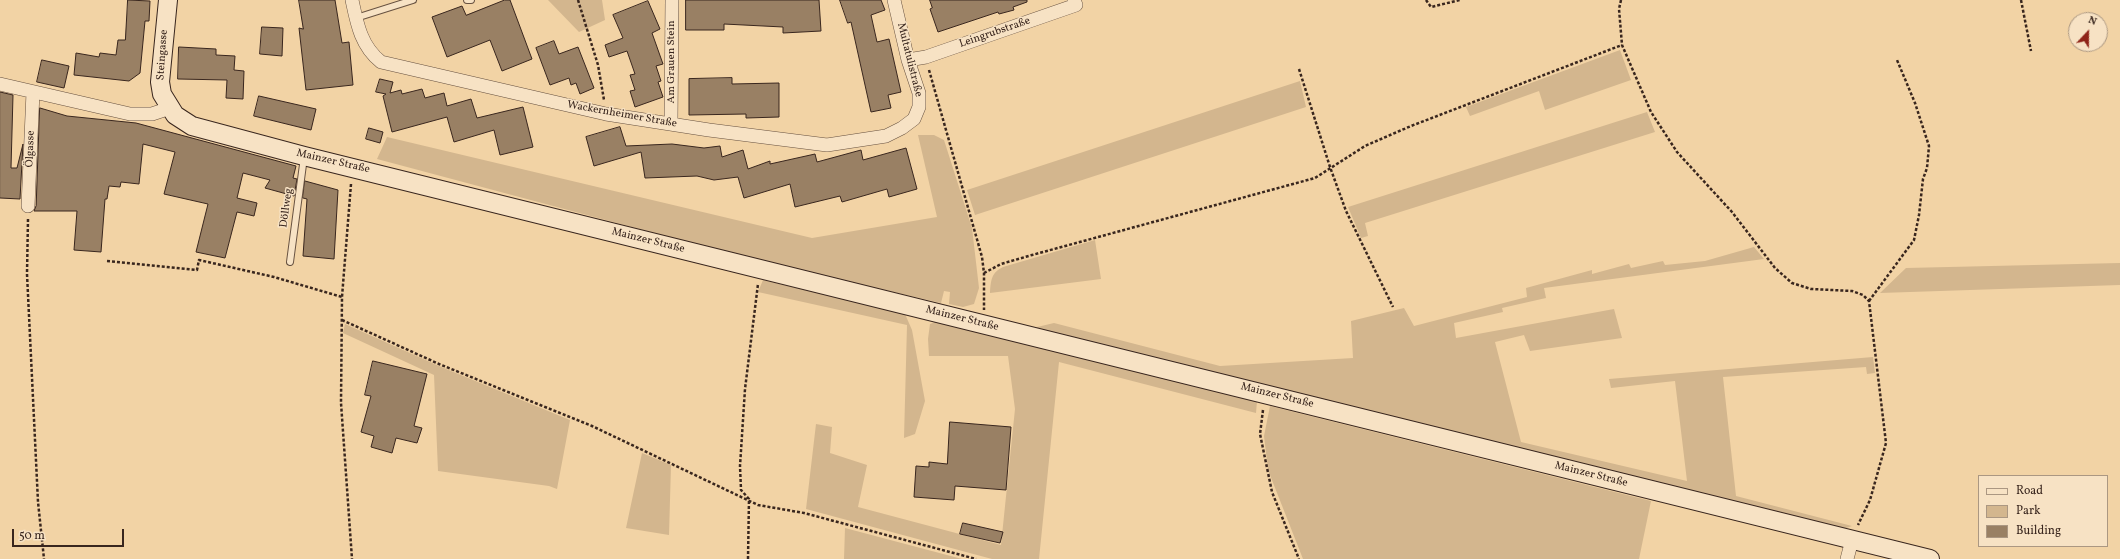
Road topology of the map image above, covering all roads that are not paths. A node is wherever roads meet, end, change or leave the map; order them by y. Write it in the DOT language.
graph roads {
  1 [pos="168,0"];
  2 [pos="352,0"];
  3 [pos="413,0"];
  4 [pos="467,0"];
  5 [pos="471,0"];
  6 [pos="672,0"];
  7 [pos="894,0"];
  8 [pos="1074,0"];
  9 [pos="356,18"];
  10 [pos="908,60"];
  11 [pos="0,84"];
  12 [pos="33,92"];
  13 [pos="170,108"];
  14 [pos="914,119"];
  15 [pos="671,124"];
  16 [pos="304,156"];
  17 [pos="28,206"];
  18 [pos="290,262"];
  19 [pos="1852,540"];
  20 [pos="1846,559"];
  21 [pos="1930,559"];
  1 -- 13 [label="main road, Steingasse"];
  2 -- 9 [label="street, Wackernheimer Straße"];
  3 -- 9 [label="lane"];
  4 -- 5 [label="lane"];
  6 -- 15 [label="street, Am Grauen Stein"];
  7 -- 10 [label="street, Multatulistraße"];
  8 -- 10 [label="street, Leingrubstraße"];
  9 -- 15 [label="street, Wackernheimer Straße"];
  10 -- 14 [label="street, Multatulistraße"];
  11 -- 12 [label="street"];
  12 -- 13 [label="street"];
  12 -- 17 [label="street, Ölgasse"];
  13 -- 16 [label="main road, Mainzer Straße"];
  14 -- 15 [label="street, Wackernheimer Straße"];
  16 -- 18 [label="lane, Döllweg"];
  16 -- 19 [label="main road, Mainzer Straße"];
  19 -- 20 [label="street"];
  19 -- 21 [label="main road, Mainzer Straße"];
}
